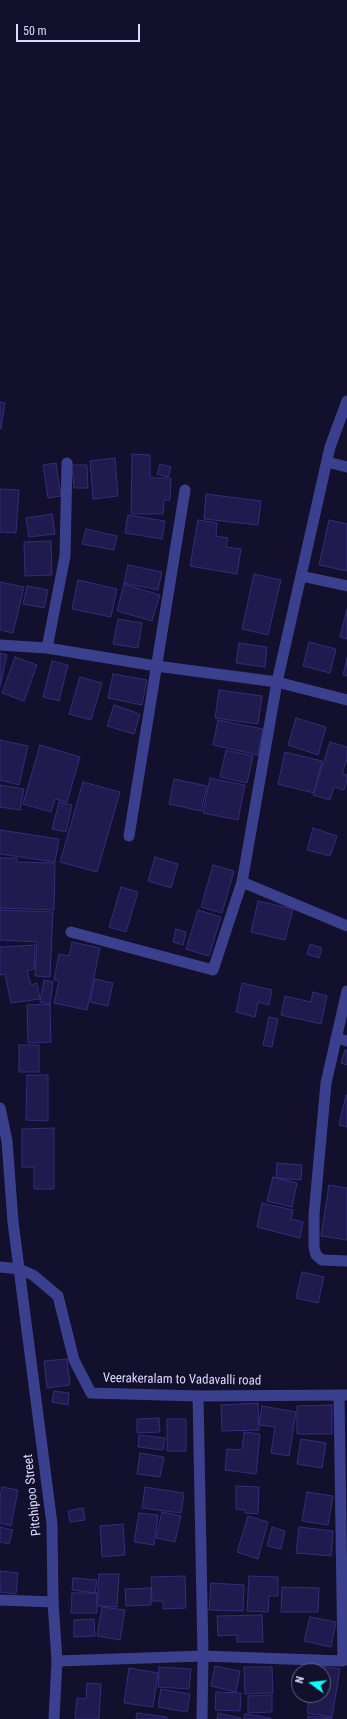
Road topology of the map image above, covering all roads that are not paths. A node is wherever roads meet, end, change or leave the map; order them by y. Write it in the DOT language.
graph roads {
  1 [pos="347,402"];
  2 [pos="327,462"];
  3 [pos="67,463"];
  4 [pos="347,467"];
  5 [pos="185,490"];
  6 [pos="301,576"];
  7 [pos="347,586"];
  8 [pos="0,645"];
  9 [pos="47,648"];
  10 [pos="156,666"];
  11 [pos="277,682"];
  12 [pos="347,700"];
  13 [pos="129,836"];
  14 [pos="242,882"];
  15 [pos="347,926"];
  16 [pos="71,932"];
  17 [pos="347,991"];
  18 [pos="336,1038"];
  19 [pos="347,1041"];
  20 [pos="0,1108"];
  21 [pos="3,1141"];
  22 [pos="347,1261"];
  23 [pos="0,1267"];
  24 [pos="18,1269"];
  25 [pos="343,1395"];
  26 [pos="198,1396"];
  27 [pos="0,1600"];
  28 [pos="53,1602"];
  29 [pos="203,1656"];
  30 [pos="345,1661"];
  31 [pos="57,1662"];
  32 [pos="54,1719"];
  33 [pos="202,1719"];
  1 -- 2 [label="street"];
  2 -- 4 [label="street"];
  2 -- 6 [label="street"];
  3 -- 9 [label="street"];
  5 -- 10 [label="street"];
  6 -- 7 [label="street"];
  6 -- 11 [label="street"];
  8 -- 9 [label="street"];
  9 -- 10 [label="street"];
  10 -- 11 [label="street"];
  10 -- 13 [label="street"];
  11 -- 12 [label="street"];
  11 -- 14 [label="street"];
  14 -- 15 [label="street"];
  14 -- 16 [label="street"];
  17 -- 18 [label="street"];
  18 -- 19 [label="street"];
  18 -- 22 [label="street"];
  20 -- 21 [label="street, Pitchipoo Street"];
  21 -- 24 [label="street, Pitchipoo Street"];
  23 -- 24 [label="street, Veerakeralam to Vadavalli road"];
  24 -- 26 [label="street, Veerakeralam to Vadavalli road"];
  24 -- 28 [label="street, Pitchipoo Street"];
  25 -- 26 [label="street, Veerakeralam to Vadavalli road"];
  25 -- 30 [label="street"];
  26 -- 29 [label="street"];
  27 -- 28 [label="street"];
  28 -- 31 [label="street, Pitchipoo Street"];
  29 -- 30 [label="street"];
  29 -- 31 [label="street"];
  29 -- 33 [label="street"];
  31 -- 32 [label="street, Pitchipoo Street"];
}
